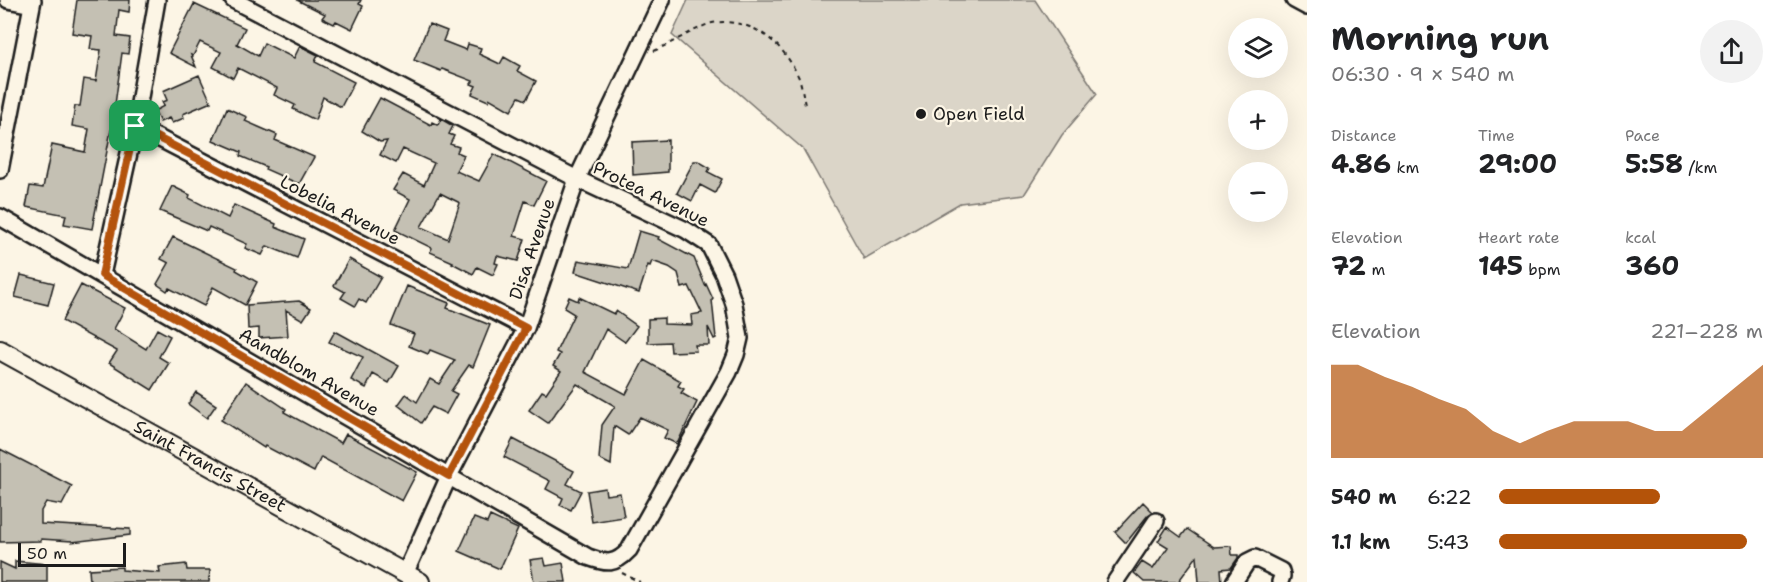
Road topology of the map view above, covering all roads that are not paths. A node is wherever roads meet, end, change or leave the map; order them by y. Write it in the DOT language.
graph roads {
  1 [pos="8,0"];
  2 [pos="157,0"];
  3 [pos="233,0"];
  4 [pos="662,0"];
  5 [pos="1294,0"];
  6 [pos="32,2"];
  7 [pos="1307,7"];
  8 [pos="135,126"];
  9 [pos="0,170"];
  10 [pos="577,179"];
  11 [pos="4,220"];
  12 [pos="102,275"];
  13 [pos="526,328"];
  14 [pos="0,350"];
  15 [pos="449,476"];
  16 [pos="1156,521"];
  17 [pos="588,557"];
  18 [pos="1279,576"];
  19 [pos="413,578"];
  20 [pos="1115,582"];
  21 [pos="1234,582"];
  1 -- 6 [label="street"];
  2 -- 8 [label="street"];
  3 -- 10 [label="street, Protea Avenue"];
  4 -- 10 [label="street, Disa Avenue"];
  5 -- 7 [label="street"];
  6 -- 9 [label="street"];
  8 -- 12 [label="street"];
  8 -- 13 [label="street, Lobelia Avenue"];
  10 -- 13 [label="street, Disa Avenue"];
  10 -- 17 [label="street, Protea Avenue"];
  11 -- 12 [label="street, Aandblom Avenue"];
  12 -- 15 [label="street, Aandblom Avenue"];
  13 -- 15 [label="street, Disa Avenue"];
  14 -- 19 [label="street, Saint Francis Street"];
  15 -- 17 [label="street, Aandblom Avenue"];
  15 -- 19 [label="street, Disa Avenue"];
  16 -- 20 [label="street"];
  18 -- 21 [label="street"];
}
